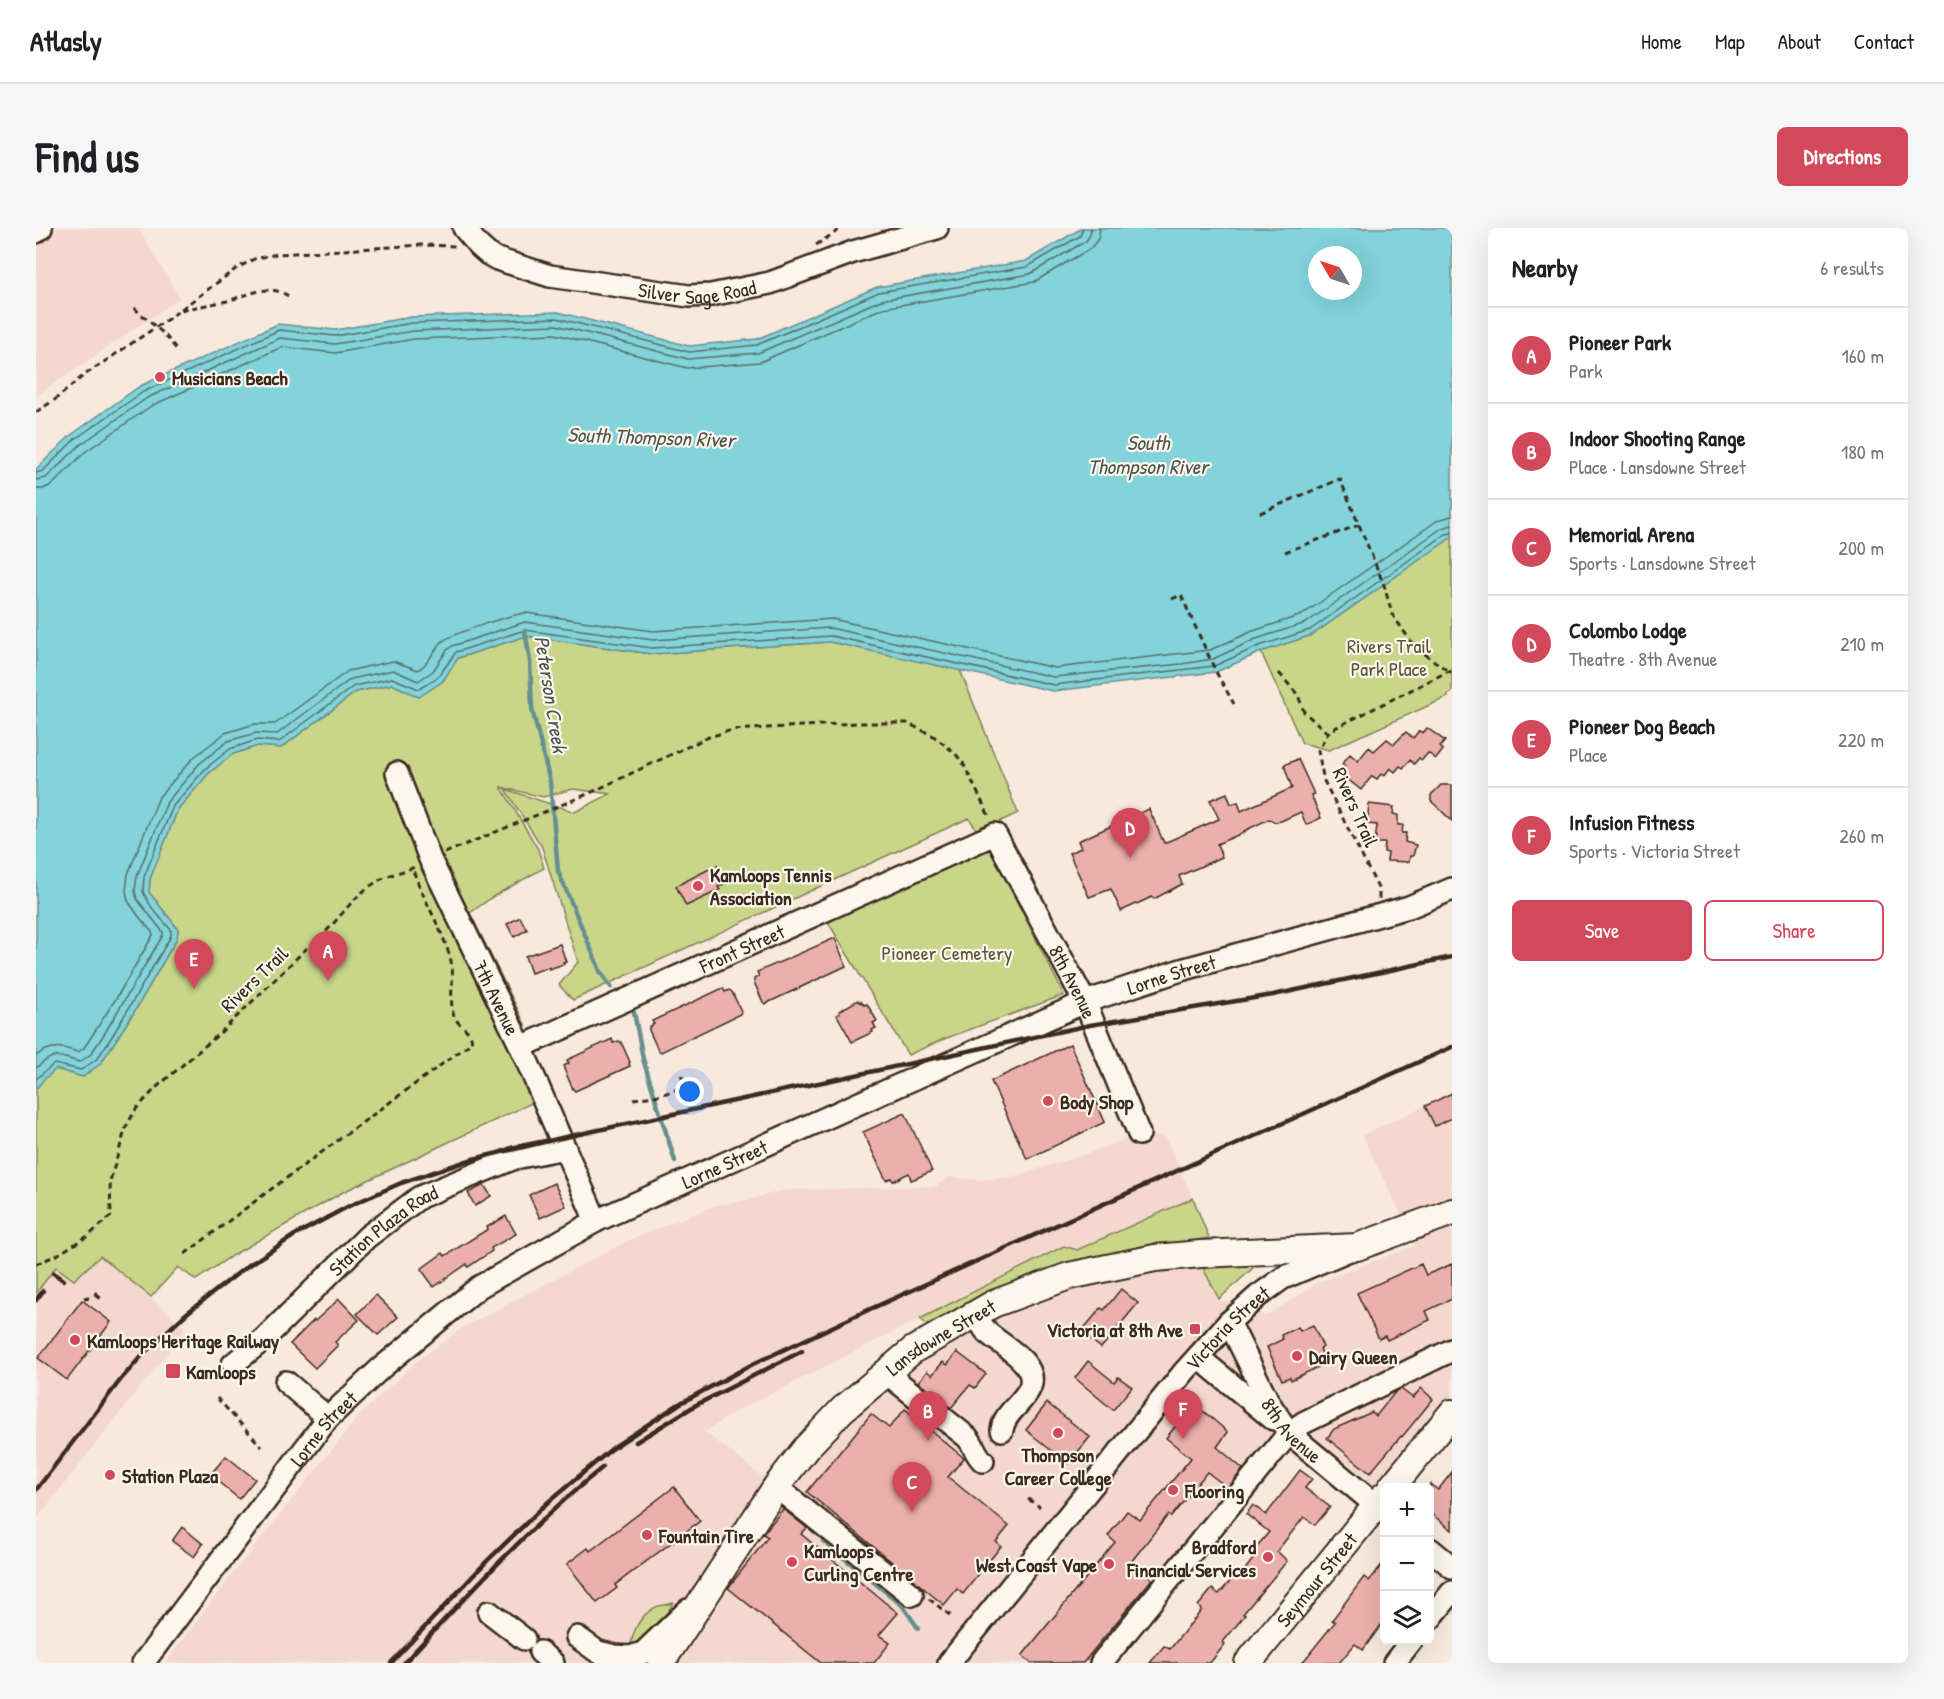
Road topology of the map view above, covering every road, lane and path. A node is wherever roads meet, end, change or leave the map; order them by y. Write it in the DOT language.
graph roads {
  1 [pos="41,228"];
  2 [pos="464,228"];
  3 [pos="937,228"];
  4 [pos="36,232"];
  5 [pos="488,254"];
  6 [pos="290,297"];
  7 [pos="134,308"];
  8 [pos="179,310"];
  9 [pos="156,327"];
  10 [pos="178,351"];
  11 [pos="36,412"];
  12 [pos="1260,513"];
  13 [pos="1359,525"];
  14 [pos="1285,552"];
  15 [pos="1172,599"];
  16 [pos="1450,672"];
  17 [pos="1279,673"];
  18 [pos="1234,704"];
  19 [pos="1328,733"];
  20 [pos="397,773"];
  21 [pos="580,797"];
  22 [pos="995,834"];
  23 [pos="421,863"];
  24 [pos="1452,888"];
  25 [pos="1379,890"];
  26 [pos="1085,1002"];
  27 [pos="521,1047"];
  28 [pos="681,1075"];
  29 [pos="633,1099"];
  30 [pos="1139,1134"];
  31 [pos="565,1148"];
  32 [pos="1452,1212"];
  33 [pos="596,1221"];
  34 [pos="1358,1247"];
  35 [pos="185,1254"];
  36 [pos="36,1264"];
  37 [pos="976,1314"];
  38 [pos="1229,1322"];
  39 [pos="1452,1350"];
  40 [pos="1198,1357"];
  41 [pos="232,1364"];
  42 [pos="885,1372"];
  43 [pos="286,1382"];
  44 [pos="217,1398"];
  45 [pos="1452,1413"];
  46 [pos="328,1418"];
  47 [pos="1002,1430"];
  48 [pos="1289,1433"];
  49 [pos="262,1447"];
  50 [pos="983,1461"];
  51 [pos="1397,1483"];
  52 [pos="776,1487"];
  53 [pos="1380,1497"];
  54 [pos="1028,1499"];
  55 [pos="1380,1505"];
  56 [pos="1040,1508"];
  57 [pos="1434,1552"];
  58 [pos="1452,1567"];
  59 [pos="1452,1592"];
  60 [pos="706,1593"];
  61 [pos="918,1598"];
  62 [pos="489,1612"];
  63 [pos="1434,1614"];
  64 [pos="951,1616"];
  65 [pos="577,1637"];
  66 [pos="1409,1645"];
  67 [pos="539,1652"];
  68 [pos="143,1663"];
  69 [pos="661,1663"];
  70 [pos="949,1663"];
  71 [pos="1101,1663"];
  72 [pos="1248,1663"];
  73 [pos="1394,1663"];
  1 -- 4 [label="street"];
  2 -- 5 [label="street, Silver Sage Road"];
  3 -- 5 [label="street, Silver Sage Road"];
  5 -- 8 [label="path"];
  6 -- 8 [label="path"];
  7 -- 9 [label="path"];
  8 -- 9 [label="path"];
  9 -- 10 [label="path"];
  9 -- 11 [label="path"];
  12 -- 13 [label="path"];
  13 -- 14 [label="path"];
  13 -- 16 [label="path"];
  15 -- 18 [label="path"];
  16 -- 19 [label="path"];
  17 -- 19 [label="path"];
  19 -- 25 [label="path, Rivers Trail"];
  20 -- 23 [label="street, 7th Avenue"];
  21 -- 23 [label="path, Rivers Trail"];
  22 -- 26 [label="street, 8th Avenue"];
  22 -- 27 [label="street, Front Street"];
  23 -- 27 [label="street, 7th Avenue"];
  23 -- 35 [label="path"];
  23 -- 36 [label="path, Rivers Trail"];
  24 -- 26 [label="street, Lorne Street"];
  26 -- 30 [label="street, 8th Avenue"];
  26 -- 33 [label="street, Lorne Street"];
  27 -- 31 [label="street, 7th Avenue"];
  28 -- 29 [label="path"];
  31 -- 33 [label="street, 7th Avenue"];
  31 -- 41 [label="street, Station Plaza Road"];
  32 -- 34 [label="main road, Victoria Street"];
  33 -- 46 [label="street, Lorne Street"];
  34 -- 37 [label="main road, Lansdowne Street"];
  34 -- 38 [label="street, Victoria Street"];
  37 -- 42 [label="main road, Lansdowne Street"];
  37 -- 47 [label="street"];
  38 -- 40 [label="street, Victoria Street"];
  38 -- 48 [label="street, 8th Avenue"];
  39 -- 48 [label="street"];
  40 -- 48 [label="street"];
  40 -- 70 [label="street, Victoria Street"];
  42 -- 50 [label="street"];
  42 -- 52 [label="main road, Lansdowne Street"];
  43 -- 46 [label="street"];
  44 -- 49 [label="path"];
  45 -- 51 [label="main road, Seymour Street"];
  46 -- 68 [label="street, Lorne Street"];
  48 -- 53 [label="street, 8th Avenue"];
  48 -- 71 [label="street"];
  52 -- 60 [label="main road, Lansdowne Street"];
  52 -- 61 [label="street"];
  54 -- 56 [label="path"];
  55 -- 72 [label="main road, Seymour Street"];
  57 -- 58 [label="street"];
  59 -- 63 [label="street"];
  60 -- 65 [label="street"];
  60 -- 69 [label="main road, Lansdowne Street"];
  61 -- 64 [label="path"];
  62 -- 67 [label="street"];
  66 -- 73 [label="street"];
}
